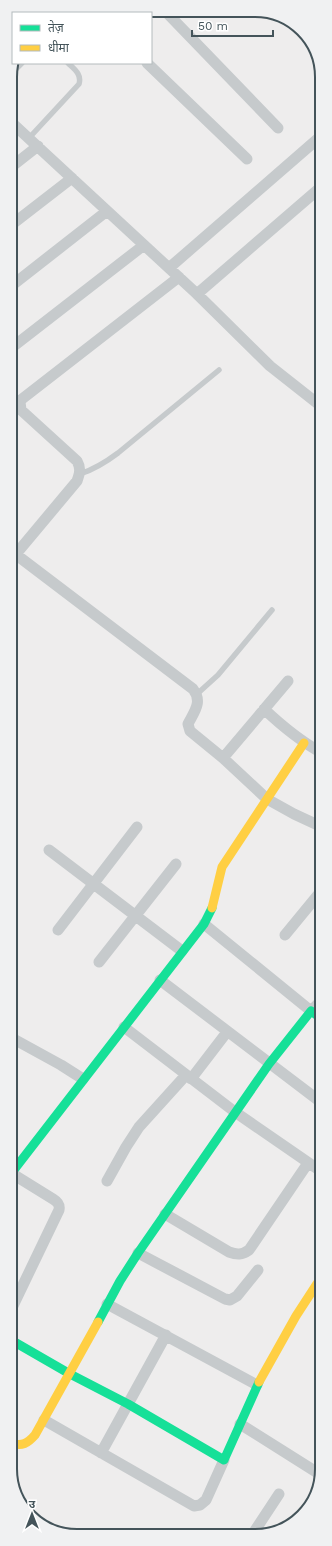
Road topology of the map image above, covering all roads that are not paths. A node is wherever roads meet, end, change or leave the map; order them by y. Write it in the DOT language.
graph roads {
  1 [pos="171,17"];
  2 [pos="69,64"];
  3 [pos="148,64"];
  4 [pos="17,127"];
  5 [pos="278,128"];
  6 [pos="29,138"];
  7 [pos="315,142"];
  8 [pos="38,146"];
  9 [pos="247,159"];
  10 [pos="17,162"];
  11 [pos="72,178"];
  12 [pos="315,193"];
  13 [pos="108,211"];
  14 [pos="17,221"];
  15 [pos="144,245"];
  16 [pos="169,268"];
  17 [pos="179,277"];
  18 [pos="17,282"];
  19 [pos="197,294"];
  20 [pos="17,344"];
  21 [pos="219,370"];
  22 [pos="315,401"];
  23 [pos="80,474"];
  24 [pos="17,548"];
  25 [pos="17,555"];
  26 [pos="272,610"];
  27 [pos="288,681"];
  28 [pos="197,694"];
  29 [pos="264,709"];
  30 [pos="304,743"];
  31 [pos="315,749"];
  32 [pos="223,758"];
  33 [pos="267,799"];
  34 [pos="315,824"];
  35 [pos="137,828"];
  36 [pos="49,850"];
  37 [pos="176,864"];
  38 [pos="94,884"];
  39 [pos="315,899"];
  40 [pos="136,916"];
  41 [pos="204,924"];
  42 [pos="58,930"];
  43 [pos="285,935"];
  44 [pos="182,951"];
  45 [pos="99,962"];
  46 [pos="160,980"];
  47 [pos="315,1007"];
  48 [pos="311,1011"];
  49 [pos="315,1014"];
  50 [pos="124,1026"];
  51 [pos="227,1032"];
  52 [pos="17,1041"];
  53 [pos="270,1064"];
  54 [pos="188,1077"];
  55 [pos="83,1079"];
  56 [pos="315,1099"];
  57 [pos="235,1112"];
  58 [pos="308,1163"];
  59 [pos="17,1166"];
  60 [pos="315,1168"];
  61 [pos="17,1178"];
  62 [pos="107,1181"];
  63 [pos="165,1214"];
  64 [pos="138,1253"];
  65 [pos="258,1270"];
  66 [pos="315,1287"];
  67 [pos="17,1298"];
  68 [pos="107,1304"];
  69 [pos="166,1336"];
  70 [pos="17,1344"];
  71 [pos="70,1374"];
  72 [pos="257,1385"];
  73 [pos="128,1404"];
  74 [pos="44,1420"];
  75 [pos="240,1424"];
  76 [pos="17,1446"];
  77 [pos="102,1454"];
  78 [pos="224,1460"];
  79 [pos="315,1471"];
  80 [pos="279,1494"];
  81 [pos="256,1529"];
  1 -- 5 [label="street"];
  2 -- 6 [label="lane"];
  3 -- 9 [label="street"];
  4 -- 6 [label="street"];
  6 -- 8 [label="street"];
  7 -- 16 [label="street"];
  8 -- 10 [label="street"];
  8 -- 11 [label="street"];
  11 -- 13 [label="street"];
  11 -- 14 [label="street"];
  12 -- 19 [label="street"];
  13 -- 15 [label="street"];
  13 -- 18 [label="street"];
  15 -- 16 [label="street"];
  15 -- 20 [label="street"];
  16 -- 17 [label="street"];
  17 -- 19 [label="street"];
  17 -- 23 [label="street"];
  19 -- 22 [label="street"];
  21 -- 23 [label="lane"];
  23 -- 24 [label="street"];
  25 -- 28 [label="street"];
  26 -- 28 [label="lane"];
  27 -- 29 [label="street"];
  28 -- 32 [label="street"];
  29 -- 30 [label="street"];
  29 -- 32 [label="street"];
  30 -- 31 [label="street"];
  30 -- 33 [label="street"];
  32 -- 33 [label="street"];
  33 -- 34 [label="street"];
  33 -- 41 [label="street"];
  35 -- 38 [label="street"];
  36 -- 38 [label="street"];
  37 -- 40 [label="street"];
  38 -- 40 [label="street"];
  38 -- 42 [label="street"];
  39 -- 43 [label="street"];
  40 -- 44 [label="street"];
  40 -- 45 [label="street"];
  41 -- 44 [label="street"];
  41 -- 48 [label="street"];
  44 -- 46 [label="street"];
  46 -- 50 [label="street"];
  46 -- 51 [label="street"];
  47 -- 48 [label="street"];
  48 -- 49 [label="street"];
  48 -- 53 [label="street"];
  50 -- 54 [label="street"];
  50 -- 55 [label="street"];
  51 -- 53 [label="street"];
  51 -- 54 [label="street"];
  52 -- 55 [label="street"];
  53 -- 56 [label="street"];
  53 -- 57 [label="street"];
  54 -- 57 [label="street"];
  54 -- 62 [label="street"];
  55 -- 59 [label="street"];
  57 -- 58 [label="street"];
  57 -- 63 [label="street"];
  58 -- 60 [label="street"];
  58 -- 63 [label="street"];
  61 -- 67 [label="street"];
  63 -- 64 [label="street"];
  64 -- 65 [label="street"];
  64 -- 68 [label="street"];
  66 -- 72 [label="street"];
  68 -- 69 [label="street"];
  68 -- 71 [label="street"];
  69 -- 72 [label="street"];
  69 -- 73 [label="street"];
  70 -- 71 [label="street"];
  71 -- 73 [label="street"];
  71 -- 74 [label="street"];
  72 -- 75 [label="street"];
  73 -- 77 [label="street"];
  73 -- 78 [label="street"];
  74 -- 76 [label="street"];
  74 -- 77 [label="street"];
  75 -- 78 [label="street"];
  75 -- 79 [label="street"];
  77 -- 78 [label="street"];
  80 -- 81 [label="street"];
}
